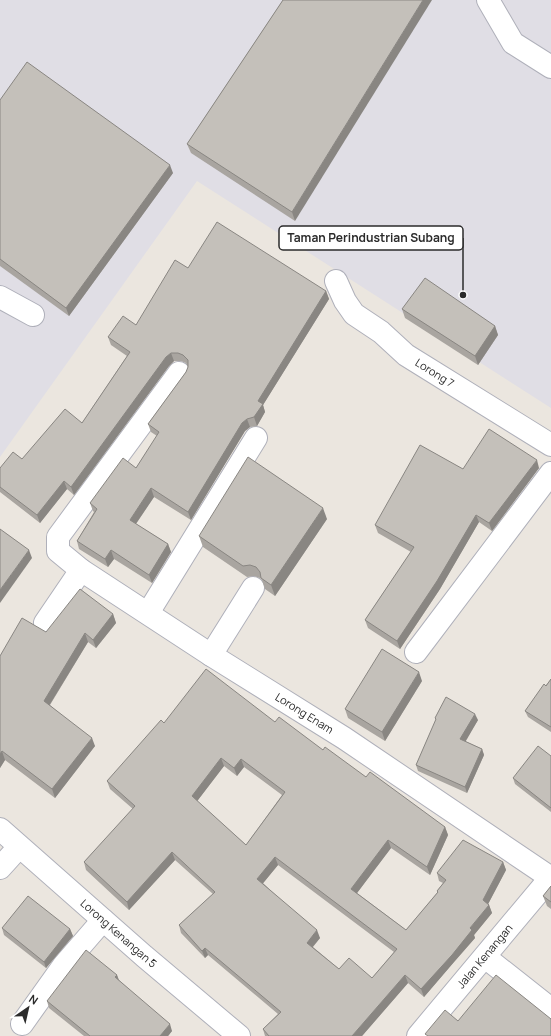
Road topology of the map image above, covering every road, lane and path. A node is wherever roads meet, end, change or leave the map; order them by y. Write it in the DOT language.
graph roads {
  1 [pos="488,0"];
  2 [pos="551,67"];
  3 [pos="336,281"];
  4 [pos="0,297"];
  5 [pos="33,315"];
  6 [pos="179,373"];
  7 [pos="256,438"];
  8 [pos="551,445"];
  9 [pos="551,473"];
  10 [pos="81,570"];
  11 [pos="253,588"];
  12 [pos="148,613"];
  13 [pos="45,623"];
  14 [pos="416,652"];
  15 [pos="211,655"];
  16 [pos="0,829"];
  17 [pos="19,846"];
  18 [pos="0,868"];
  19 [pos="551,877"];
  20 [pos="103,920"];
  21 [pos="485,957"];
  22 [pos="551,1009"];
  23 [pos="22,1024"];
  24 [pos="239,1036"];
  25 [pos="418,1036"];
  1 -- 2 [label="street"];
  3 -- 8 [label="street, Lorong 7"];
  4 -- 5 [label="street"];
  6 -- 10 [label="street, Lorong Enam"];
  7 -- 12 [label="street"];
  9 -- 14 [label="street"];
  10 -- 12 [label="street, Lorong Enam"];
  10 -- 13 [label="street"];
  11 -- 15 [label="street"];
  12 -- 15 [label="street, Lorong Enam"];
  15 -- 19 [label="street, Lorong Enam"];
  16 -- 17 [label="street, Lorong Kenangan 5"];
  17 -- 18 [label="street"];
  17 -- 20 [label="street, Lorong Kenangan 5"];
  19 -- 21 [label="street, Jalan Kenangan"];
  20 -- 23 [label="street"];
  20 -- 24 [label="street, Lorong Kenangan 5"];
  21 -- 22 [label="street"];
  21 -- 25 [label="street, Jalan Kenangan"];
}
